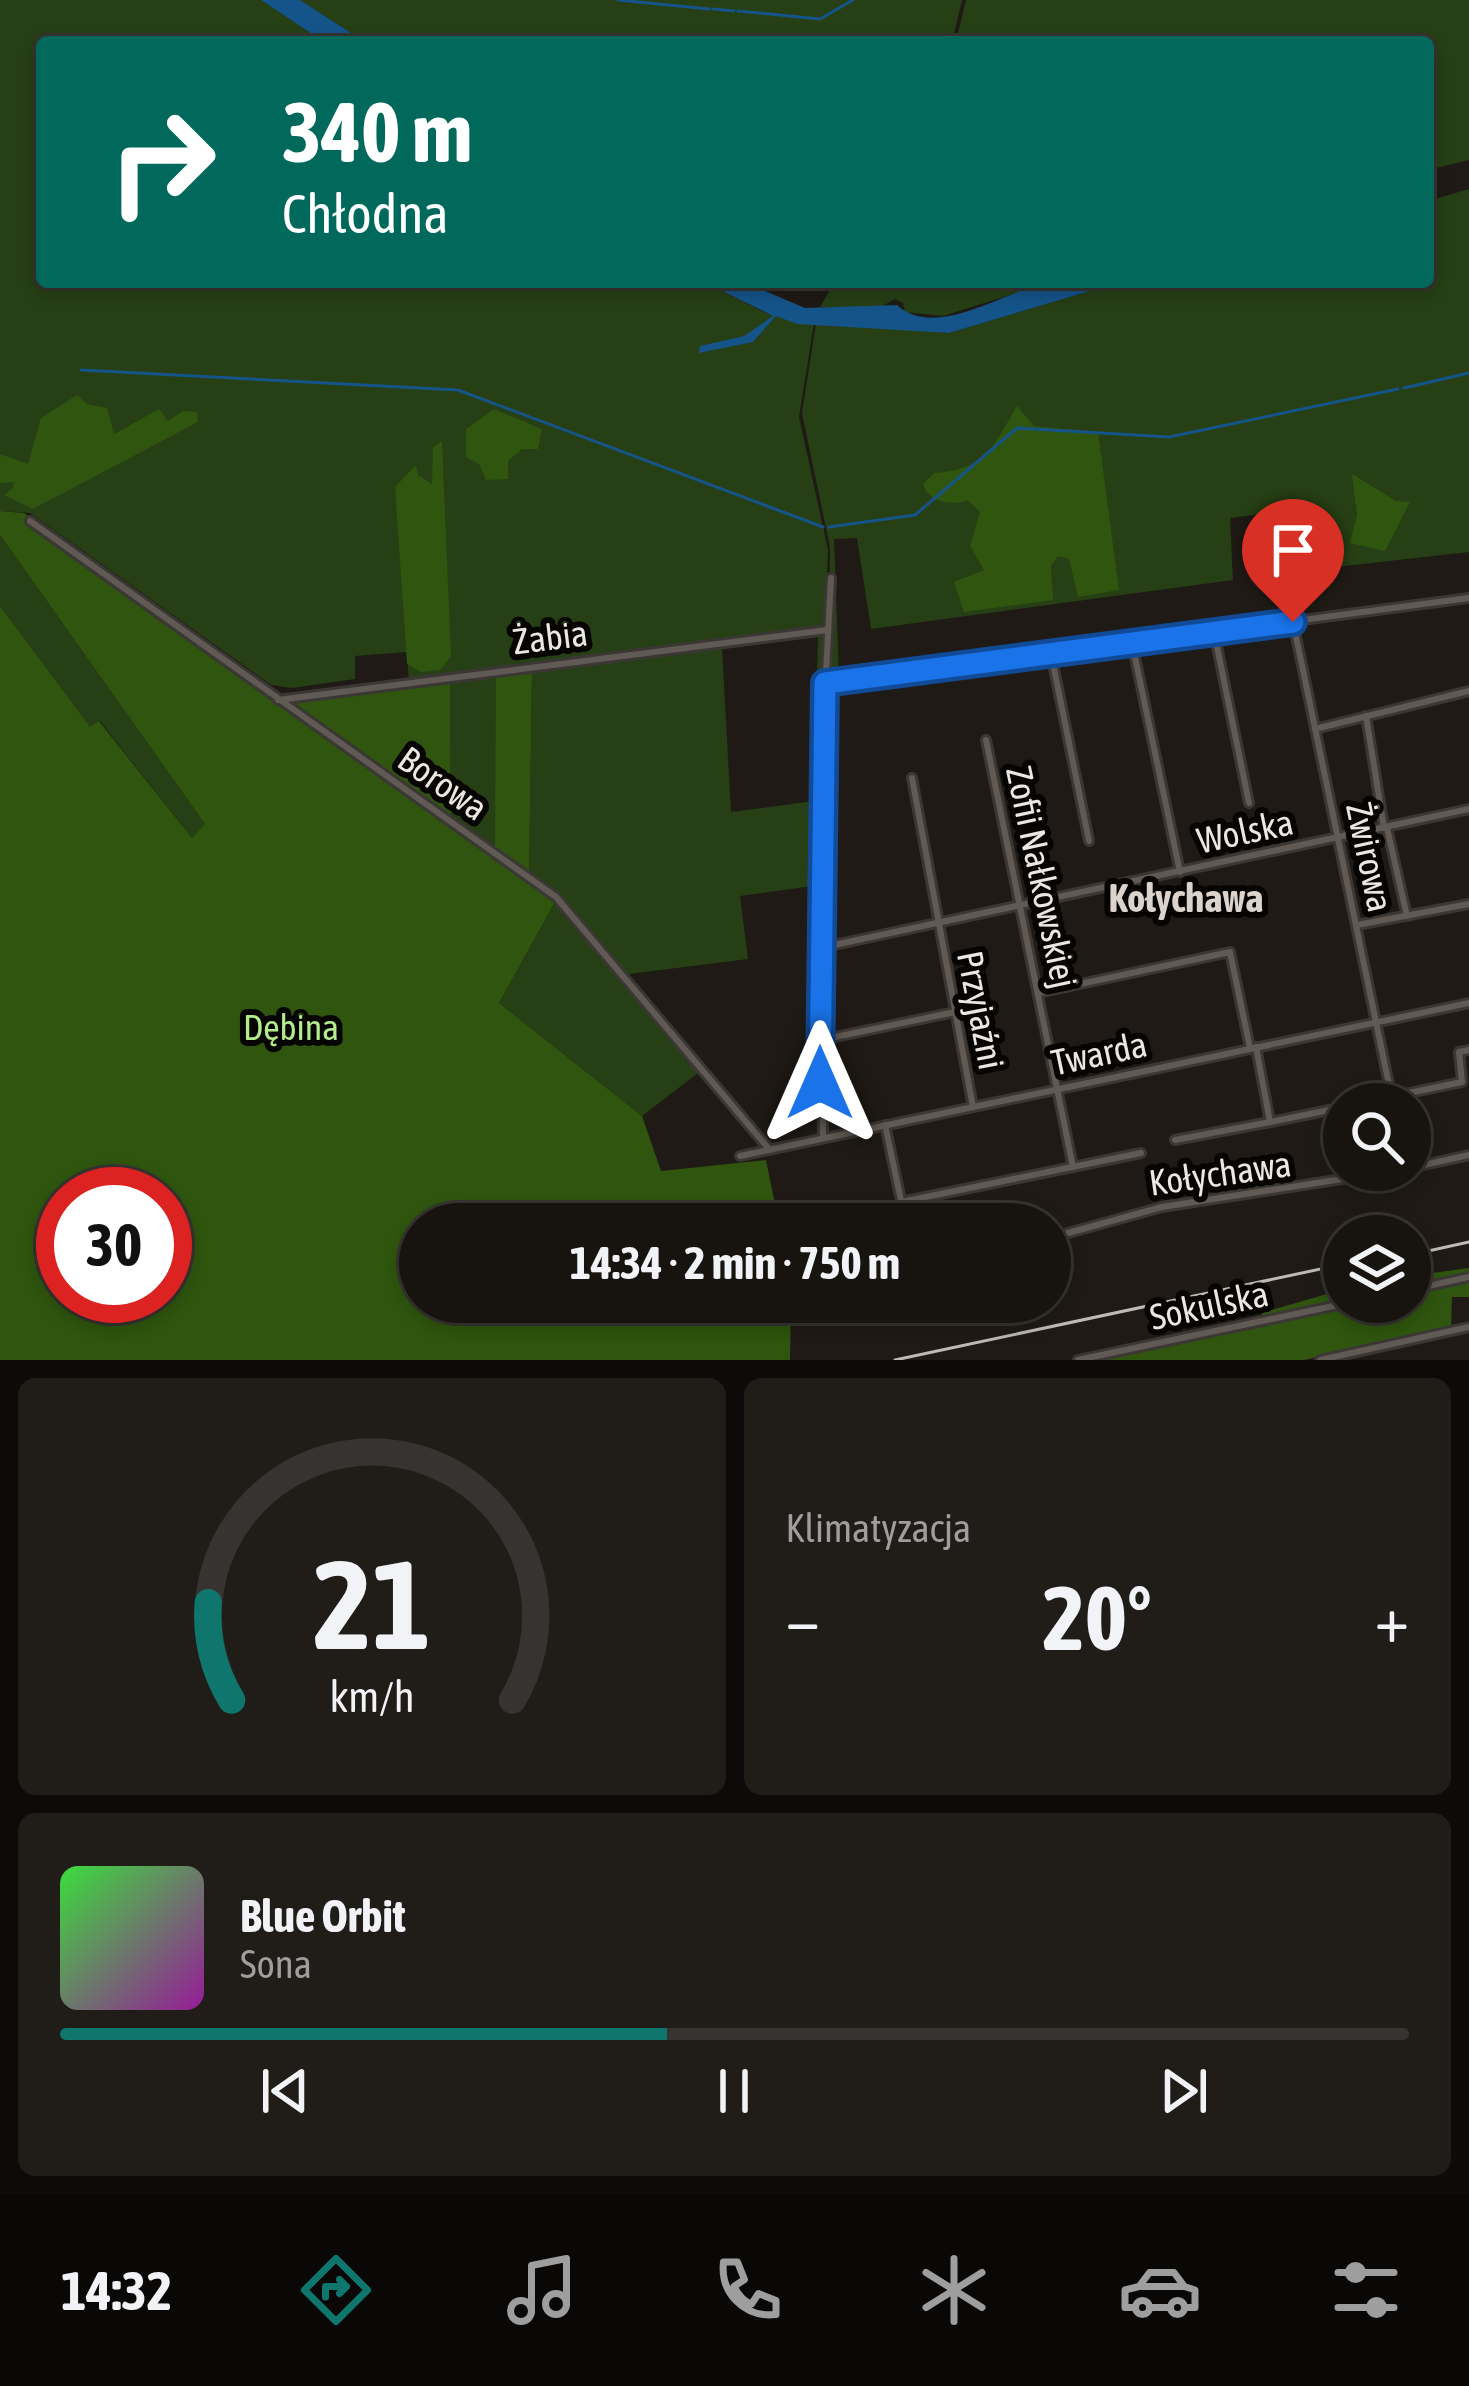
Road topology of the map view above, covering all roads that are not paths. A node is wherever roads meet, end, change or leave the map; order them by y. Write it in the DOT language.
graph roads {
  1 [pos="30,521"];
  2 [pos="831,578"];
  3 [pos="1469,598"];
  4 [pos="1293,622"];
  5 [pos="829,630"];
  6 [pos="1214,632"];
  7 [pos="1132,643"];
  8 [pos="1051,654"];
  9 [pos="825,683"];
  10 [pos="1469,692"];
  11 [pos="278,700"];
  12 [pos="1366,716"];
  13 [pos="1316,728"];
  14 [pos="986,740"];
  15 [pos="912,778"];
  16 [pos="1249,802"];
  17 [pos="1469,809"];
  18 [pos="1385,828"];
  19 [pos="1339,838"];
  20 [pos="1089,841"];
  21 [pos="1180,872"];
  22 [pos="1469,904"];
  23 [pos="1019,906"];
  24 [pos="1407,916"];
  25 [pos="936,923"];
  26 [pos="1358,926"];
  27 [pos="820,948"];
  28 [pos="1038,993"];
  29 [pos="1469,1003"];
  30 [pos="955,1012"];
  31 [pos="1377,1022"];
  32 [pos="821,1040"];
  33 [pos="1253,1047"];
  34 [pos="1469,1050"];
  35 [pos="1389,1083"];
  36 [pos="1056,1089"];
  37 [pos="1431,1090"];
  38 [pos="973,1107"];
  39 [pos="1323,1111"];
  40 [pos="1270,1122"];
  41 [pos="885,1125"];
  42 [pos="823,1138"];
  43 [pos="1175,1140"];
  44 [pos="769,1149"];
  45 [pos="1141,1153"];
  46 [pos="1469,1155"];
  47 [pos="740,1156"];
  48 [pos="1431,1163"];
  49 [pos="1073,1167"];
  50 [pos="1323,1182"];
  51 [pos="901,1202"];
  52 [pos="1071,1232"];
  53 [pos="1469,1277"];
  54 [pos="1431,1285"];
  55 [pos="1323,1308"];
  56 [pos="1469,1327"];
  57 [pos="1078,1360"];
  58 [pos="1320,1360"];
  1 -- 11 [label="street, Borowa"];
  2 -- 5 [label="street"];
  3 -- 4 [label="street"];
  4 -- 6 [label="street"];
  4 -- 13 [label="street, Żwirowa"];
  5 -- 9 [label="street"];
  5 -- 11 [label="street, Żabia"];
  6 -- 7 [label="street"];
  6 -- 16 [label="street"];
  7 -- 8 [label="street"];
  7 -- 21 [label="street"];
  8 -- 9 [label="street"];
  8 -- 20 [label="street"];
  9 -- 27 [label="street"];
  10 -- 12 [label="street"];
  11 -- 44 [label="street, Borowa"];
  12 -- 13 [label="street"];
  12 -- 18 [label="street"];
  13 -- 19 [label="street, Żwirowa"];
  14 -- 23 [label="street, Zofii Nałkowskiej"];
  15 -- 25 [label="street, Przyjaźni"];
  17 -- 18 [label="street, Wolska"];
  18 -- 19 [label="street, Wolska"];
  18 -- 24 [label="street"];
  19 -- 21 [label="street, Wolska"];
  19 -- 26 [label="street, Żwirowa"];
  21 -- 23 [label="street, Wolska"];
  22 -- 24 [label="street"];
  23 -- 25 [label="street, Wolska"];
  23 -- 28 [label="street, Zofii Nałkowskiej"];
  24 -- 26 [label="street"];
  25 -- 27 [label="street, Wolska"];
  25 -- 30 [label="street, Przyjaźni"];
  26 -- 31 [label="street, Żwirowa"];
  27 -- 32 [label="street"];
  28 -- 33 [label="street"];
  28 -- 36 [label="street, Zofii Nałkowskiej"];
  29 -- 31 [label="street, Twarda"];
  30 -- 32 [label="street"];
  30 -- 38 [label="street, Przyjaźni"];
  31 -- 33 [label="street, Twarda"];
  31 -- 35 [label="street, Żwirowa"];
  32 -- 42 [label="street"];
  33 -- 36 [label="street, Twarda"];
  33 -- 40 [label="street"];
  34 -- 37 [label="street"];
  36 -- 38 [label="street, Twarda"];
  36 -- 49 [label="street, Zofii Nałkowskiej"];
  38 -- 41 [label="street, Twarda"];
  39 -- 40 [label="street"];
  40 -- 43 [label="street"];
  41 -- 42 [label="street, Twarda"];
  41 -- 51 [label="street"];
  42 -- 44 [label="street, Twarda"];
  44 -- 47 [label="street, Twarda"];
  45 -- 49 [label="street"];
  46 -- 48 [label="street"];
  49 -- 51 [label="street"];
  50 -- 52 [label="street, Kołychawa"];
  53 -- 54 [label="street"];
  55 -- 57 [label="street, Sokulska"];
  56 -- 58 [label="street"];
}
